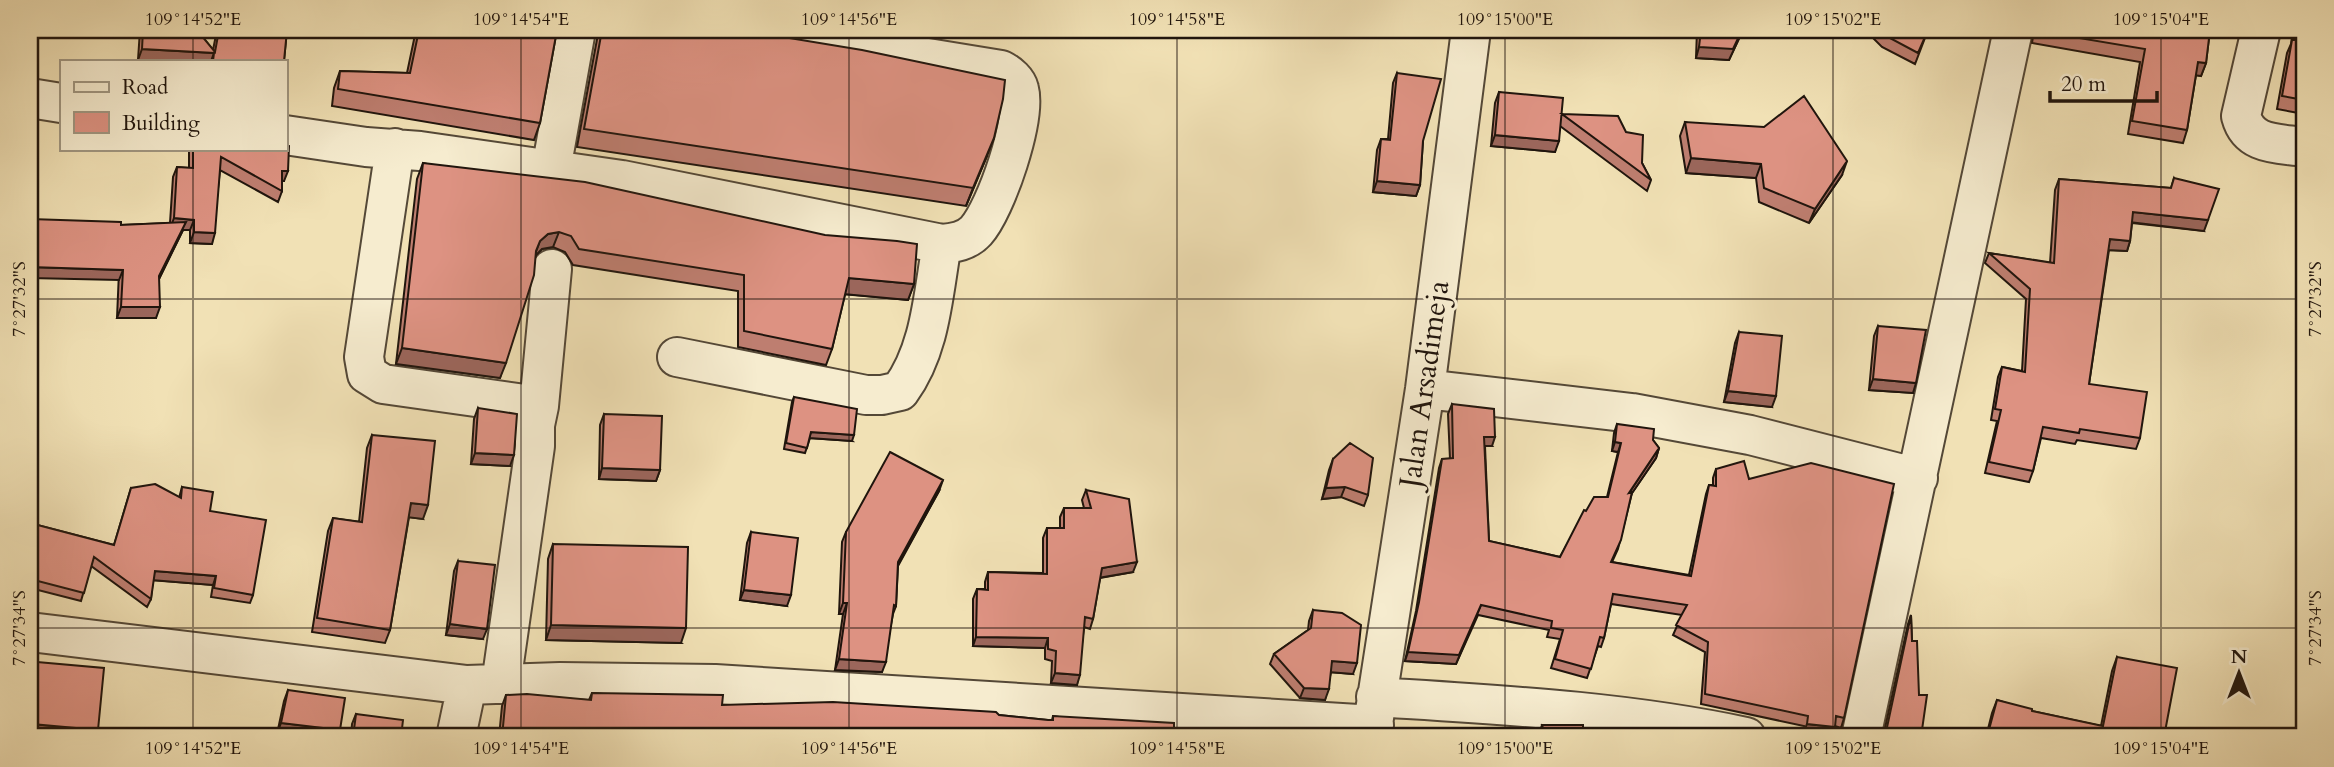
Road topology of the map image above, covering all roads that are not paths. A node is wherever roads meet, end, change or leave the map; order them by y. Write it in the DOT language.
graph roads {
  1 [pos="576,30"];
  2 [pos="756,30"];
  3 [pos="1471,30"];
  4 [pos="2013,30"];
  5 [pos="2261,30"];
  6 [pos="30,98"];
  7 [pos="60,103"];
  8 [pos="287,135"];
  9 [pos="2304,147"];
  10 [pos="396,148"];
  11 [pos="551,170"];
  12 [pos="942,244"];
  13 [pos="552,269"];
  14 [pos="677,357"];
  15 [pos="1424,388"];
  16 [pos="540,406"];
  17 [pos="1917,478"];
  18 [pos="30,632"];
  19 [pos="484,685"];
  20 [pos="1374,720"];
  21 [pos="456,737"];
  22 [pos="1746,737"];
  23 [pos="1861,737"];
  1 -- 11 [label="street"];
  2 -- 12 [label="street"];
  3 -- 15 [label="street, Jalan Arsadimeja"];
  4 -- 17 [label="street"];
  5 -- 9 [label="street"];
  6 -- 7 [label="street"];
  8 -- 10 [label="street"];
  10 -- 11 [label="street"];
  10 -- 16 [label="street"];
  11 -- 12 [label="street"];
  12 -- 14 [label="street"];
  13 -- 16 [label="street"];
  15 -- 17 [label="street"];
  15 -- 20 [label="street, Jalan Arsadimeja"];
  16 -- 19 [label="street"];
  17 -- 23 [label="street"];
  18 -- 19 [label="street"];
  19 -- 20 [label="street"];
  19 -- 21 [label="street"];
  20 -- 22 [label="street"];
}
